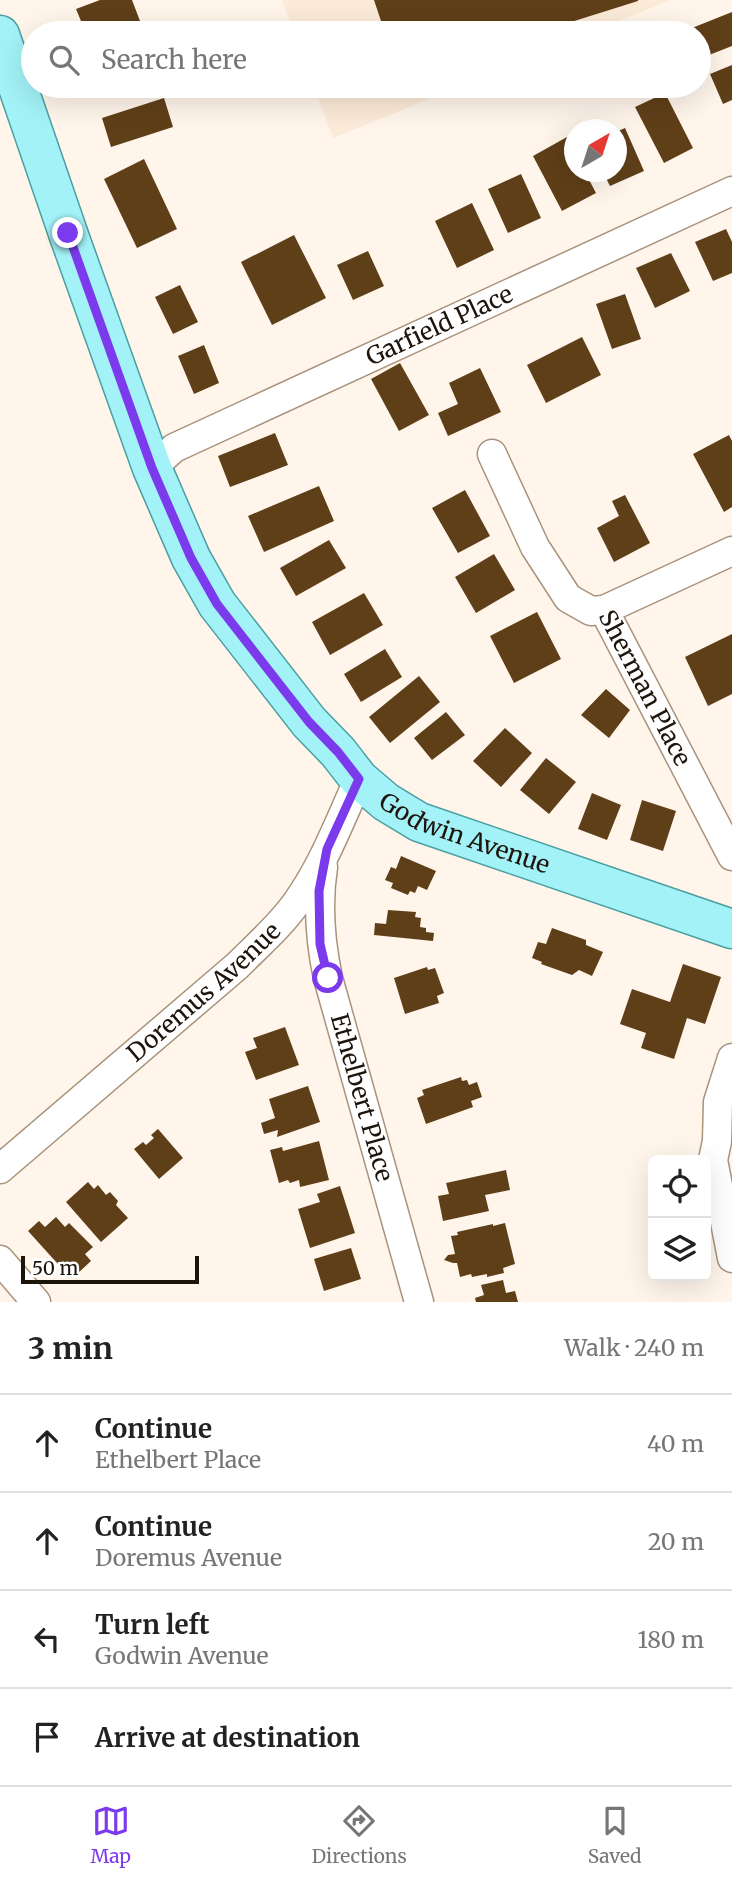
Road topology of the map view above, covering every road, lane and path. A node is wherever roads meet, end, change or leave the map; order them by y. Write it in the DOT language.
graph roads {
  1 [pos="0,35"];
  2 [pos="21,96"];
  3 [pos="22,98"];
  4 [pos="732,191"];
  5 [pos="492,454"];
  6 [pos="152,468"];
  7 [pos="732,551"];
  8 [pos="604,610"];
  9 [pos="359,779"];
  10 [pos="327,849"];
  11 [pos="732,856"];
  12 [pos="732,929"];
  13 [pos="732,1058"];
  14 [pos="0,1168"];
  15 [pos="732,1258"];
  16 [pos="0,1260"];
  17 [pos="36,1302"];
  18 [pos="419,1302"];
  1 -- 2 [label="main road, Godwin Avenue"];
  3 -- 6 [label="main road, Godwin Avenue"];
  4 -- 6 [label="street, Garfield Place"];
  5 -- 8 [label="street"];
  6 -- 9 [label="main road, Godwin Avenue"];
  7 -- 8 [label="street, Sherman Place"];
  8 -- 11 [label="street, Sherman Place"];
  9 -- 10 [label="street, Doremus Avenue"];
  9 -- 12 [label="main road, Godwin Avenue"];
  10 -- 14 [label="street, Doremus Avenue"];
  10 -- 18 [label="street, Ethelbert Place"];
  13 -- 15 [label="street"];
  16 -- 17 [label="street"];
}
